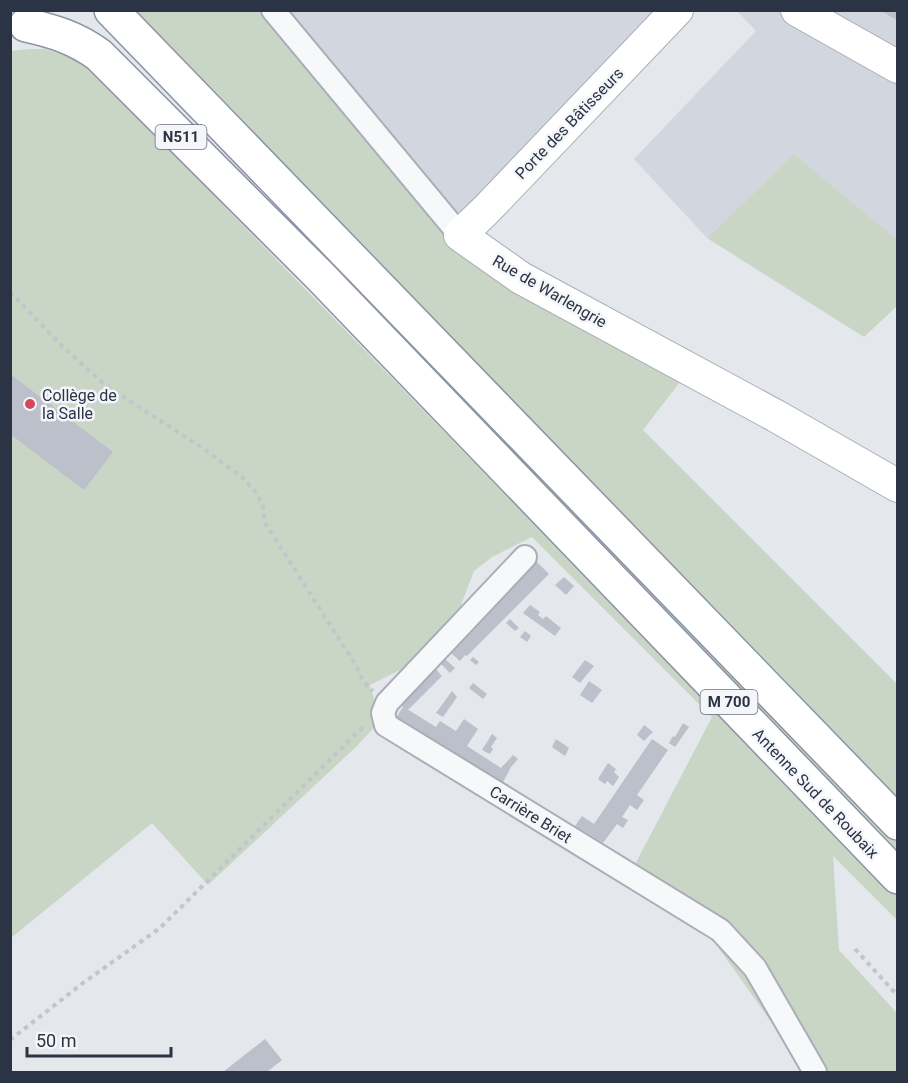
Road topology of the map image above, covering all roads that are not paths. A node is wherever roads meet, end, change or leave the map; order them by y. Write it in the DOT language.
graph roads {
  1 [pos="111,10"];
  2 [pos="273,10"];
  3 [pos="677,10"];
  4 [pos="797,10"];
  5 [pos="28,22"];
  6 [pos="897,68"];
  7 [pos="460,235"];
  8 [pos="897,486"];
  9 [pos="586,501"];
  10 [pos="561,526"];
  11 [pos="525,557"];
  12 [pos="897,823"];
  13 [pos="897,877"];
  14 [pos="815,1072"];
  1 -- 9 [label="highway, N511"];
  2 -- 7 [label="street, Rue de Warlengrie"];
  3 -- 7 [label="street, Porte des Bâtisseurs"];
  4 -- 6 [label="street"];
  5 -- 10 [label="highway, N511"];
  7 -- 8 [label="street, Rue de Warlengrie"];
  9 -- 12 [label="highway, M 700"];
  10 -- 13 [label="highway, Antenne Sud de Roubaix / M 700"];
  11 -- 14 [label="street, Carrière Briet"];
}
